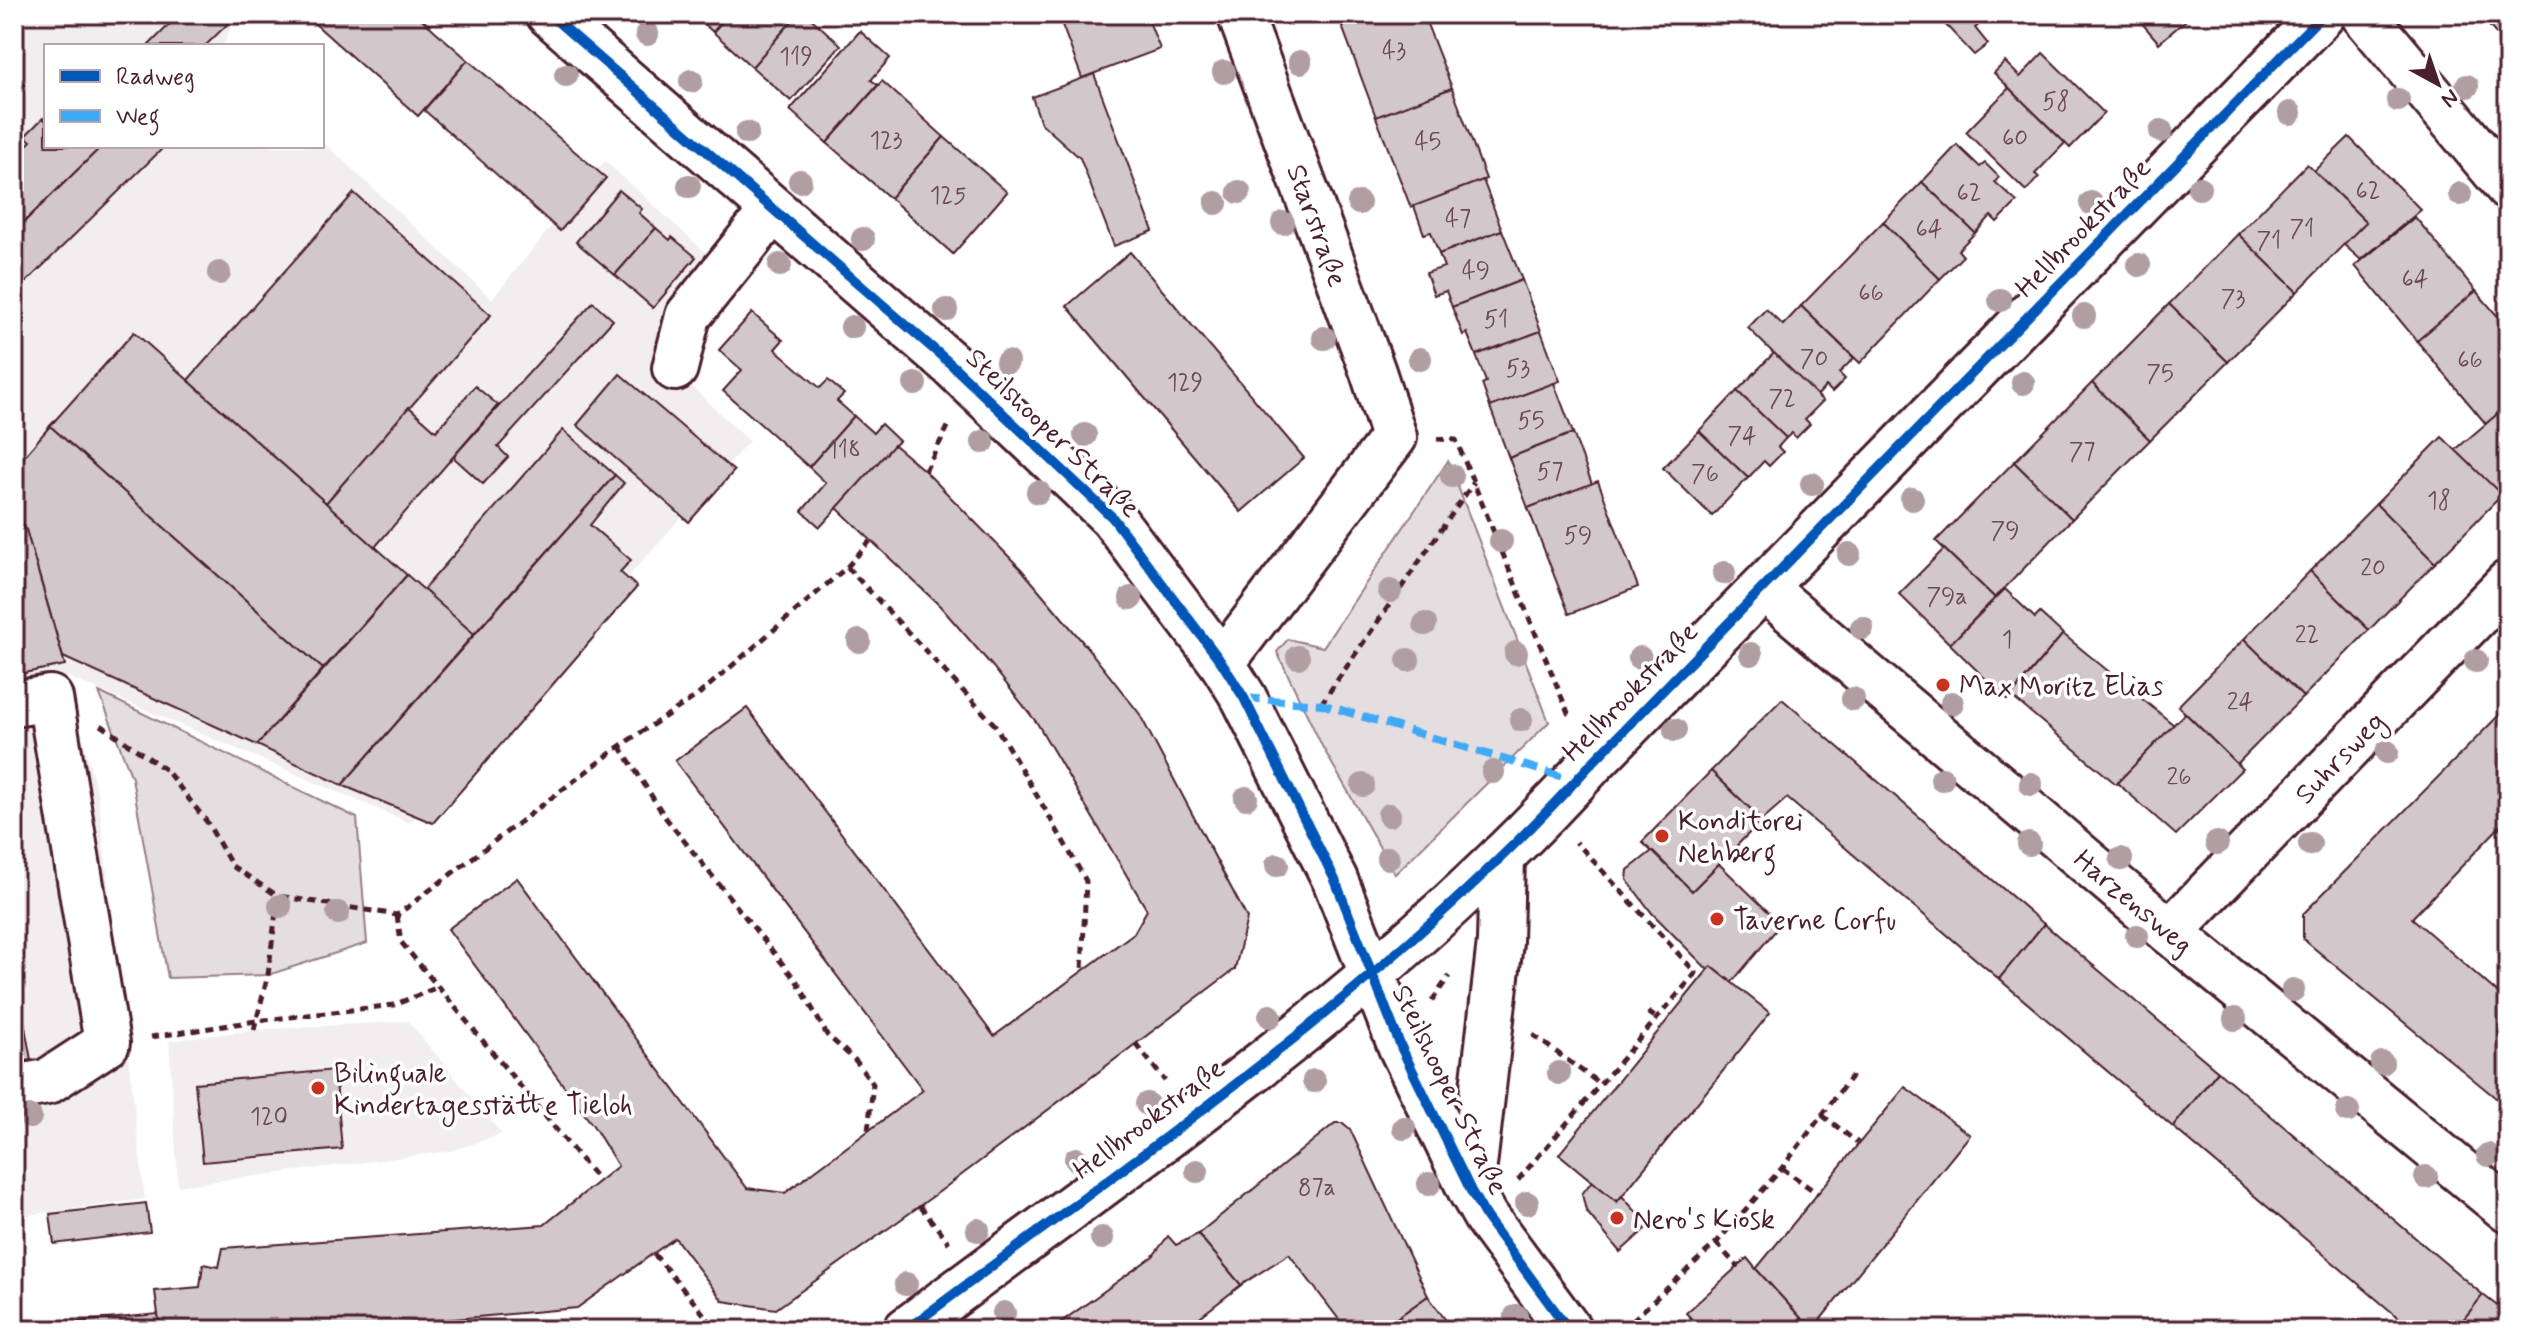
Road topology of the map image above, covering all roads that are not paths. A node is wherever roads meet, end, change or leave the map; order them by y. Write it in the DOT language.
graph roads {
  1 [pos="549,14"];
  2 [pos="1240,14"];
  3 [pos="2323,14"];
  4 [pos="2363,14"];
  5 [pos="2508,187"];
  6 [pos="773,210"];
  7 [pos="675,368"];
  8 [pos="2508,583"];
  9 [pos="1764,588"];
  10 [pos="1222,663"];
  11 [pos="32,701"];
  12 [pos="1502,856"];
  13 [pos="2170,932"];
  14 [pos="1372,977"];
  15 [pos="14,1088"];
  16 [pos="1478,1204"];
  17 [pos="2508,1210"];
  18 [pos="906,1330"];
  19 [pos="1569,1330"];
  1 -- 6 [label="street, Steilshooper Straße"];
  2 -- 10 [label="street, Starstraße"];
  3 -- 9 [label="street, Hellbrookstraße"];
  4 -- 5 [label="street"];
  6 -- 7 [label="street"];
  6 -- 10 [label="street, Steilshooper Straße"];
  8 -- 13 [label="street, Suhrsweg"];
  9 -- 12 [label="street, Hellbrookstraße"];
  9 -- 13 [label="street, Harzensweg"];
  10 -- 14 [label="street, Steilshooper Straße"];
  11 -- 15 [label="street"];
  12 -- 14 [label="street, Hellbrookstraße"];
  12 -- 16 [label="street"];
  13 -- 17 [label="street, Harzensweg"];
  14 -- 16 [label="street, Steilshooper Straße"];
  14 -- 18 [label="street, Hellbrookstraße"];
  16 -- 19 [label="street, Steilshooper Straße"];
}
